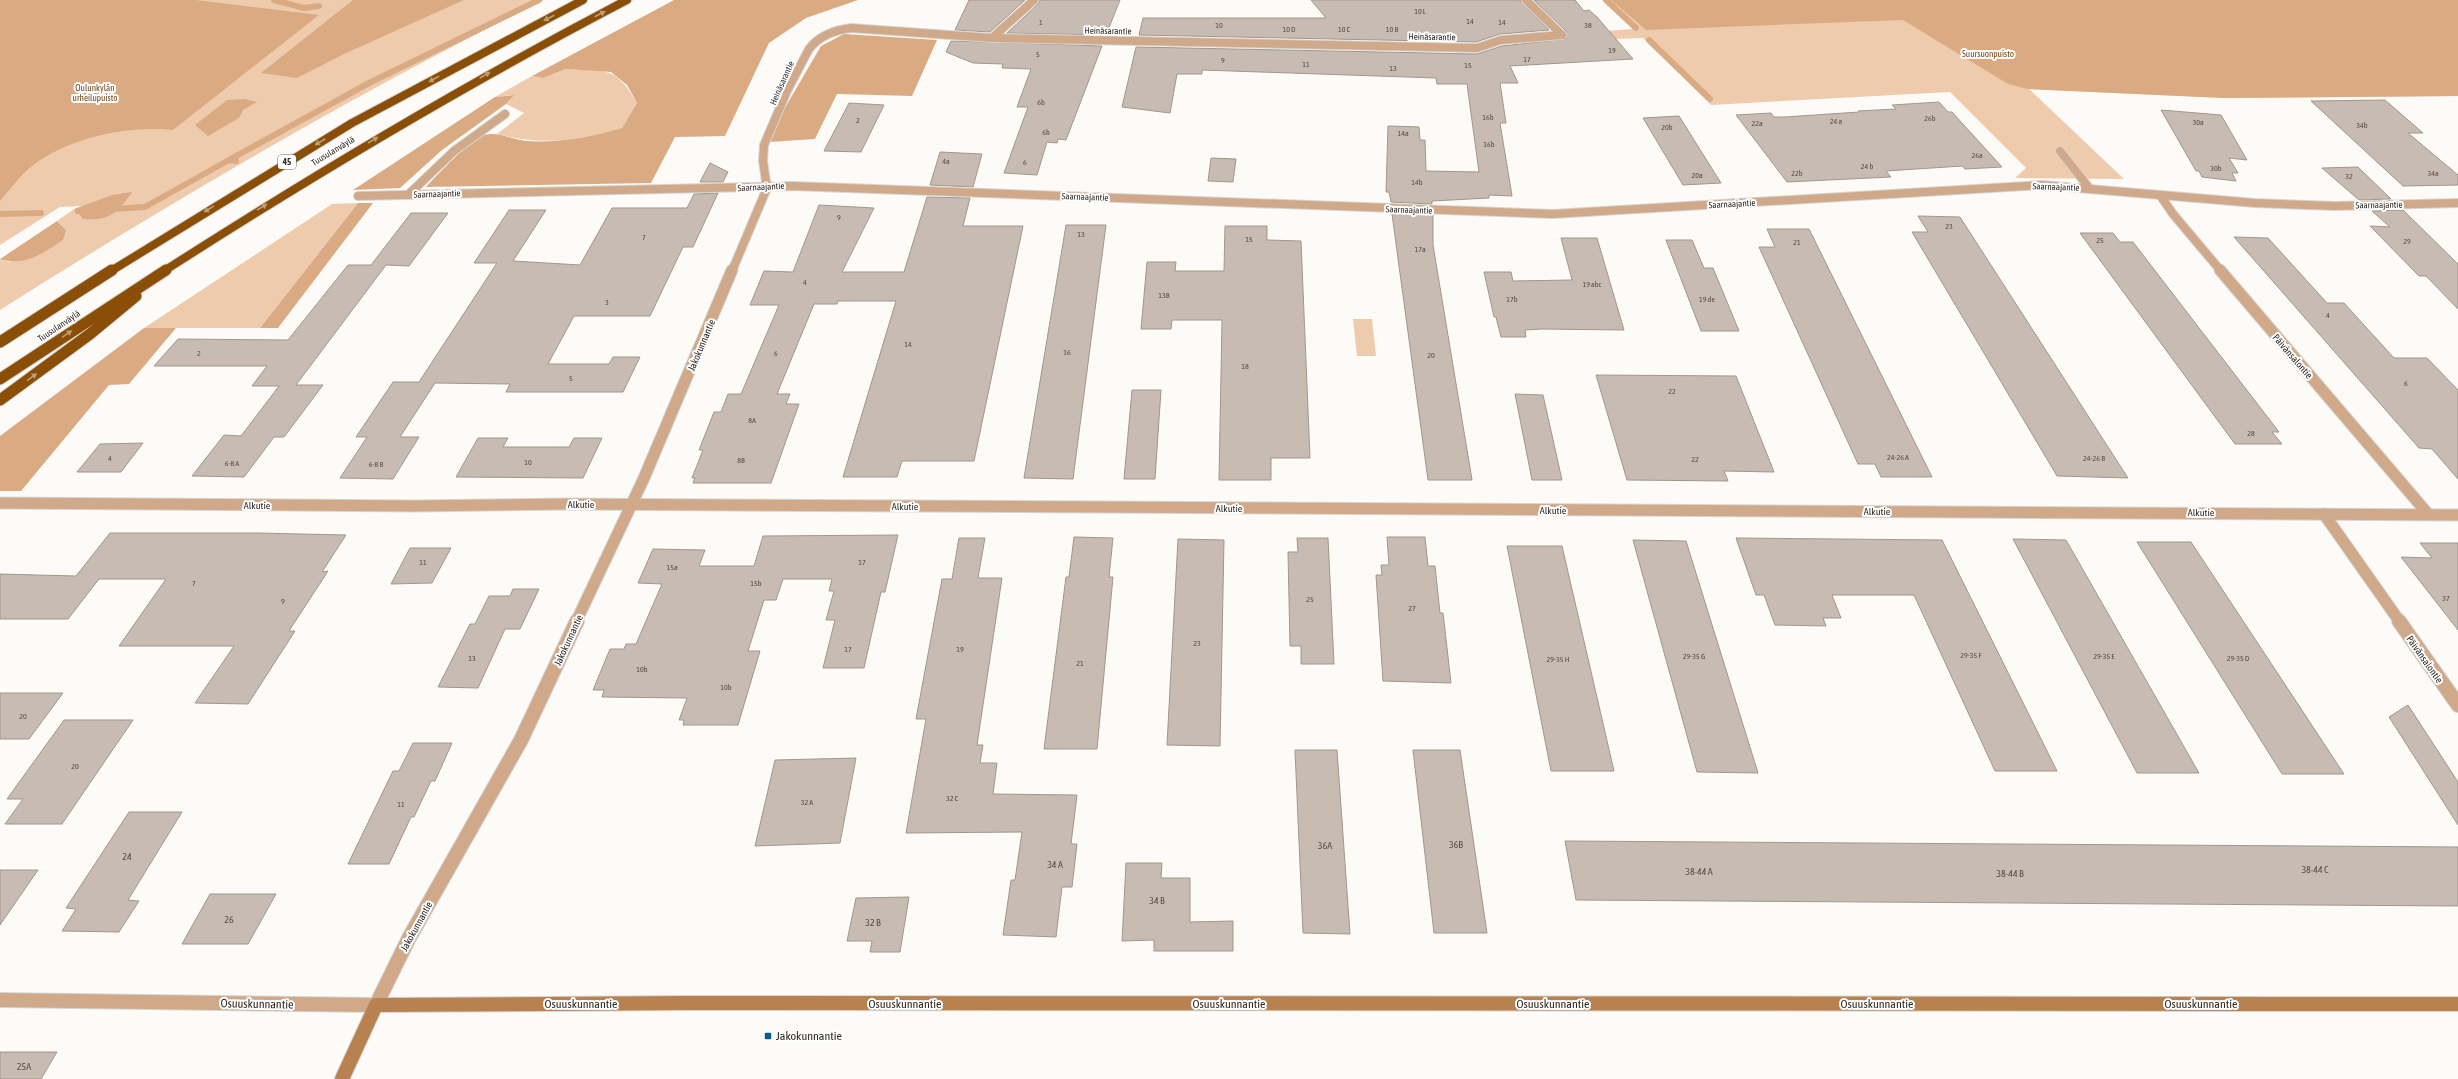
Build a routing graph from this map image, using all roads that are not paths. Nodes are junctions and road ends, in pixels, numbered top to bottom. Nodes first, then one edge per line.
1 (583, 0) edge
2 (627, 0) edge
3 (1034, 0) edge
4 (1526, 0) edge
5 (992, 38) junction
6 (505, 114) dead end
7 (2060, 151) dead end
8 (767, 188) junction
9 (2090, 189) junction
10 (409, 194) junction
11 (2160, 195) junction
12 (358, 196) dead end
13 (2458, 203) edge
14 (181, 258) junction
15 (0, 342) edge
16 (0, 379) edge
17 (0, 400) edge
18 (0, 503) edge
19 (632, 504) junction
20 (2324, 514) junction
21 (2428, 514) junction
22 (2458, 514) edge
23 (2458, 705) edge
24 (0, 1000) edge
25 (2458, 1004) edge
26 (376, 1005) junction
27 (342, 1079) edge

1 -> 15 highway, Tuusulanväylä / 45
14 -> 2 highway, Tuusulanväylä / 45
3 - 5 street
4 - 5 street, Heinäsarantie
5 - 8 street, Heinäsarantie
6 - 10 street
7 - 9 street
8 - 9 street, Saarnaajantie
8 - 10 street, Saarnaajantie
8 - 19 street, Jakokunnantie
9 - 11 street, Saarnaajantie
10 - 12 street, Saarnaajantie
11 - 13 street, Saarnaajantie
11 - 21 street, Päivänsalontie
16 -> 14 highway, Tuusulanväylä / 45
17 -> 14 highway
18 - 19 street, Alkutie
19 - 20 street, Alkutie
19 - 26 street, Jakokunnantie
20 - 21 street, Alkutie
20 - 23 street, Päivänsalontie
21 - 22 street, Alkutie
24 - 26 street, Osuuskunnantie
25 - 26 street, Osuuskunnantie
26 - 27 street, Jakokunnantie

